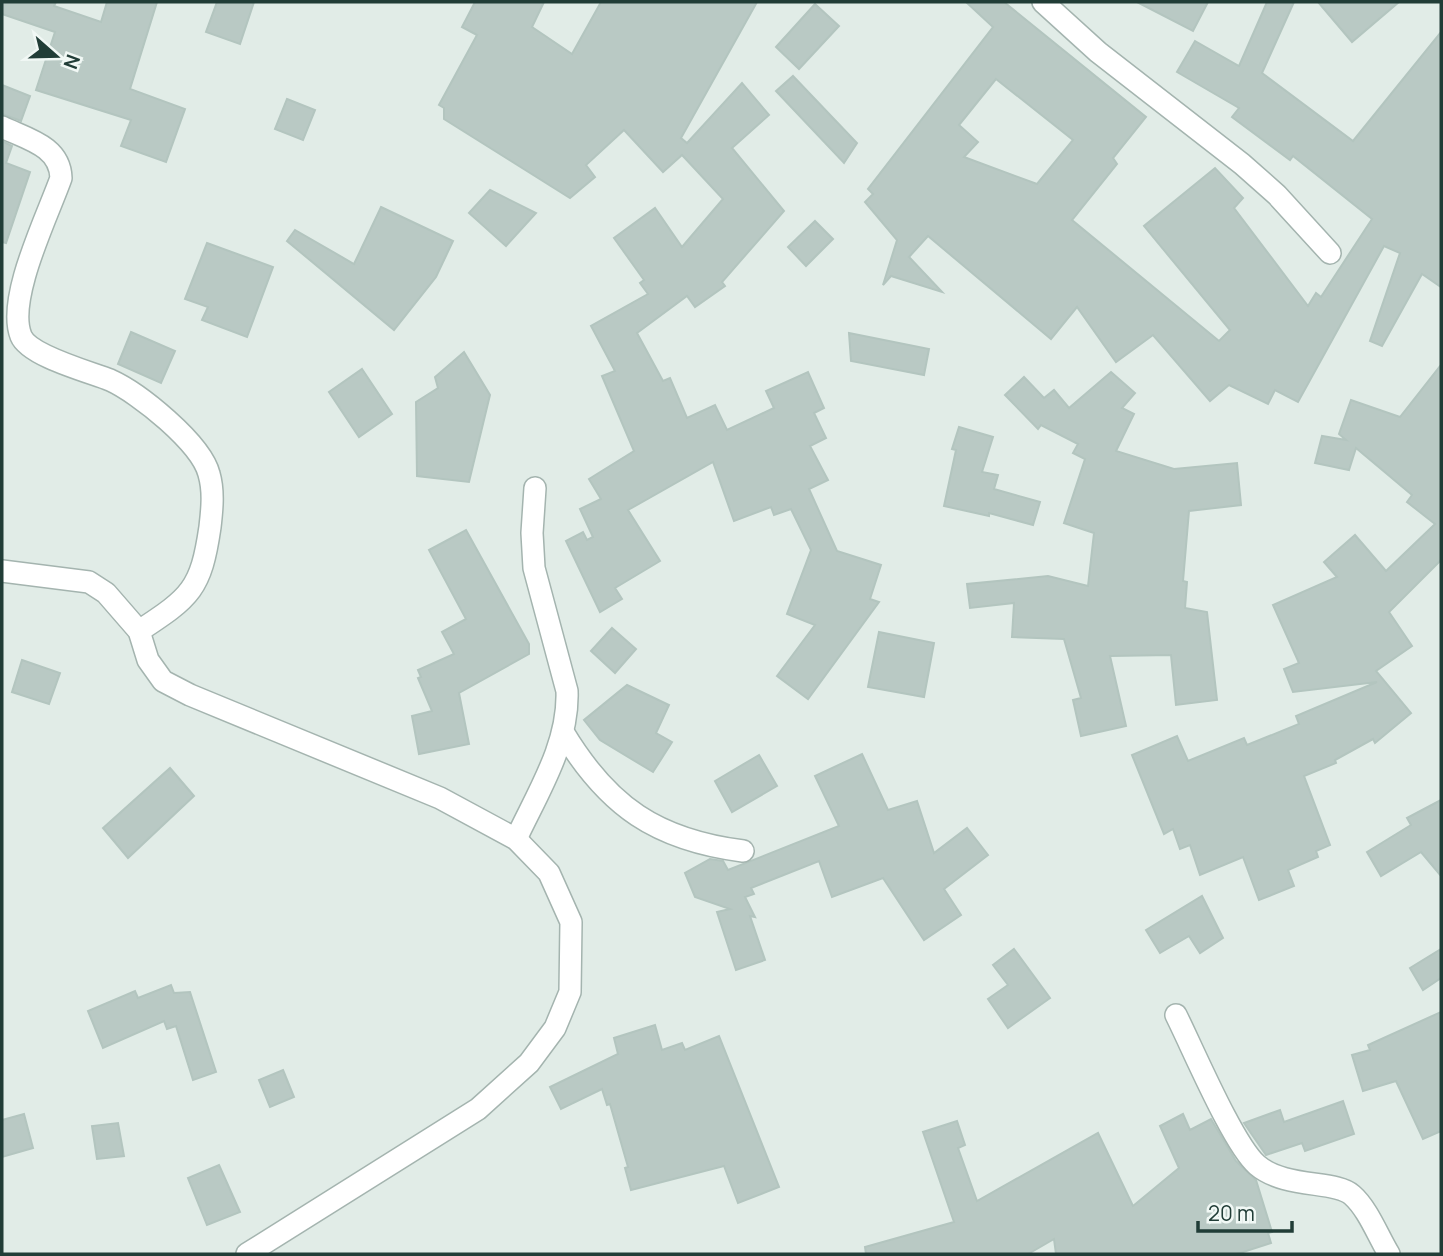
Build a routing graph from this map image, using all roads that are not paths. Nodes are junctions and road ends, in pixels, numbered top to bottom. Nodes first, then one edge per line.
1 (1043, 2) edge
2 (2, 127) edge
3 (1330, 253) dead end
4 (535, 488) dead end
5 (2, 572) edge
6 (139, 631) junction
7 (563, 732) junction
8 (516, 838) junction
9 (743, 851) dead end
10 (1176, 1016) dead end
11 (247, 1254) edge
12 (1389, 1254) edge

1 - 3 street
2 - 6 street
4 - 7 street
5 - 6 street
6 - 8 street
7 - 8 street
7 - 9 street
8 - 11 street
10 - 12 street

